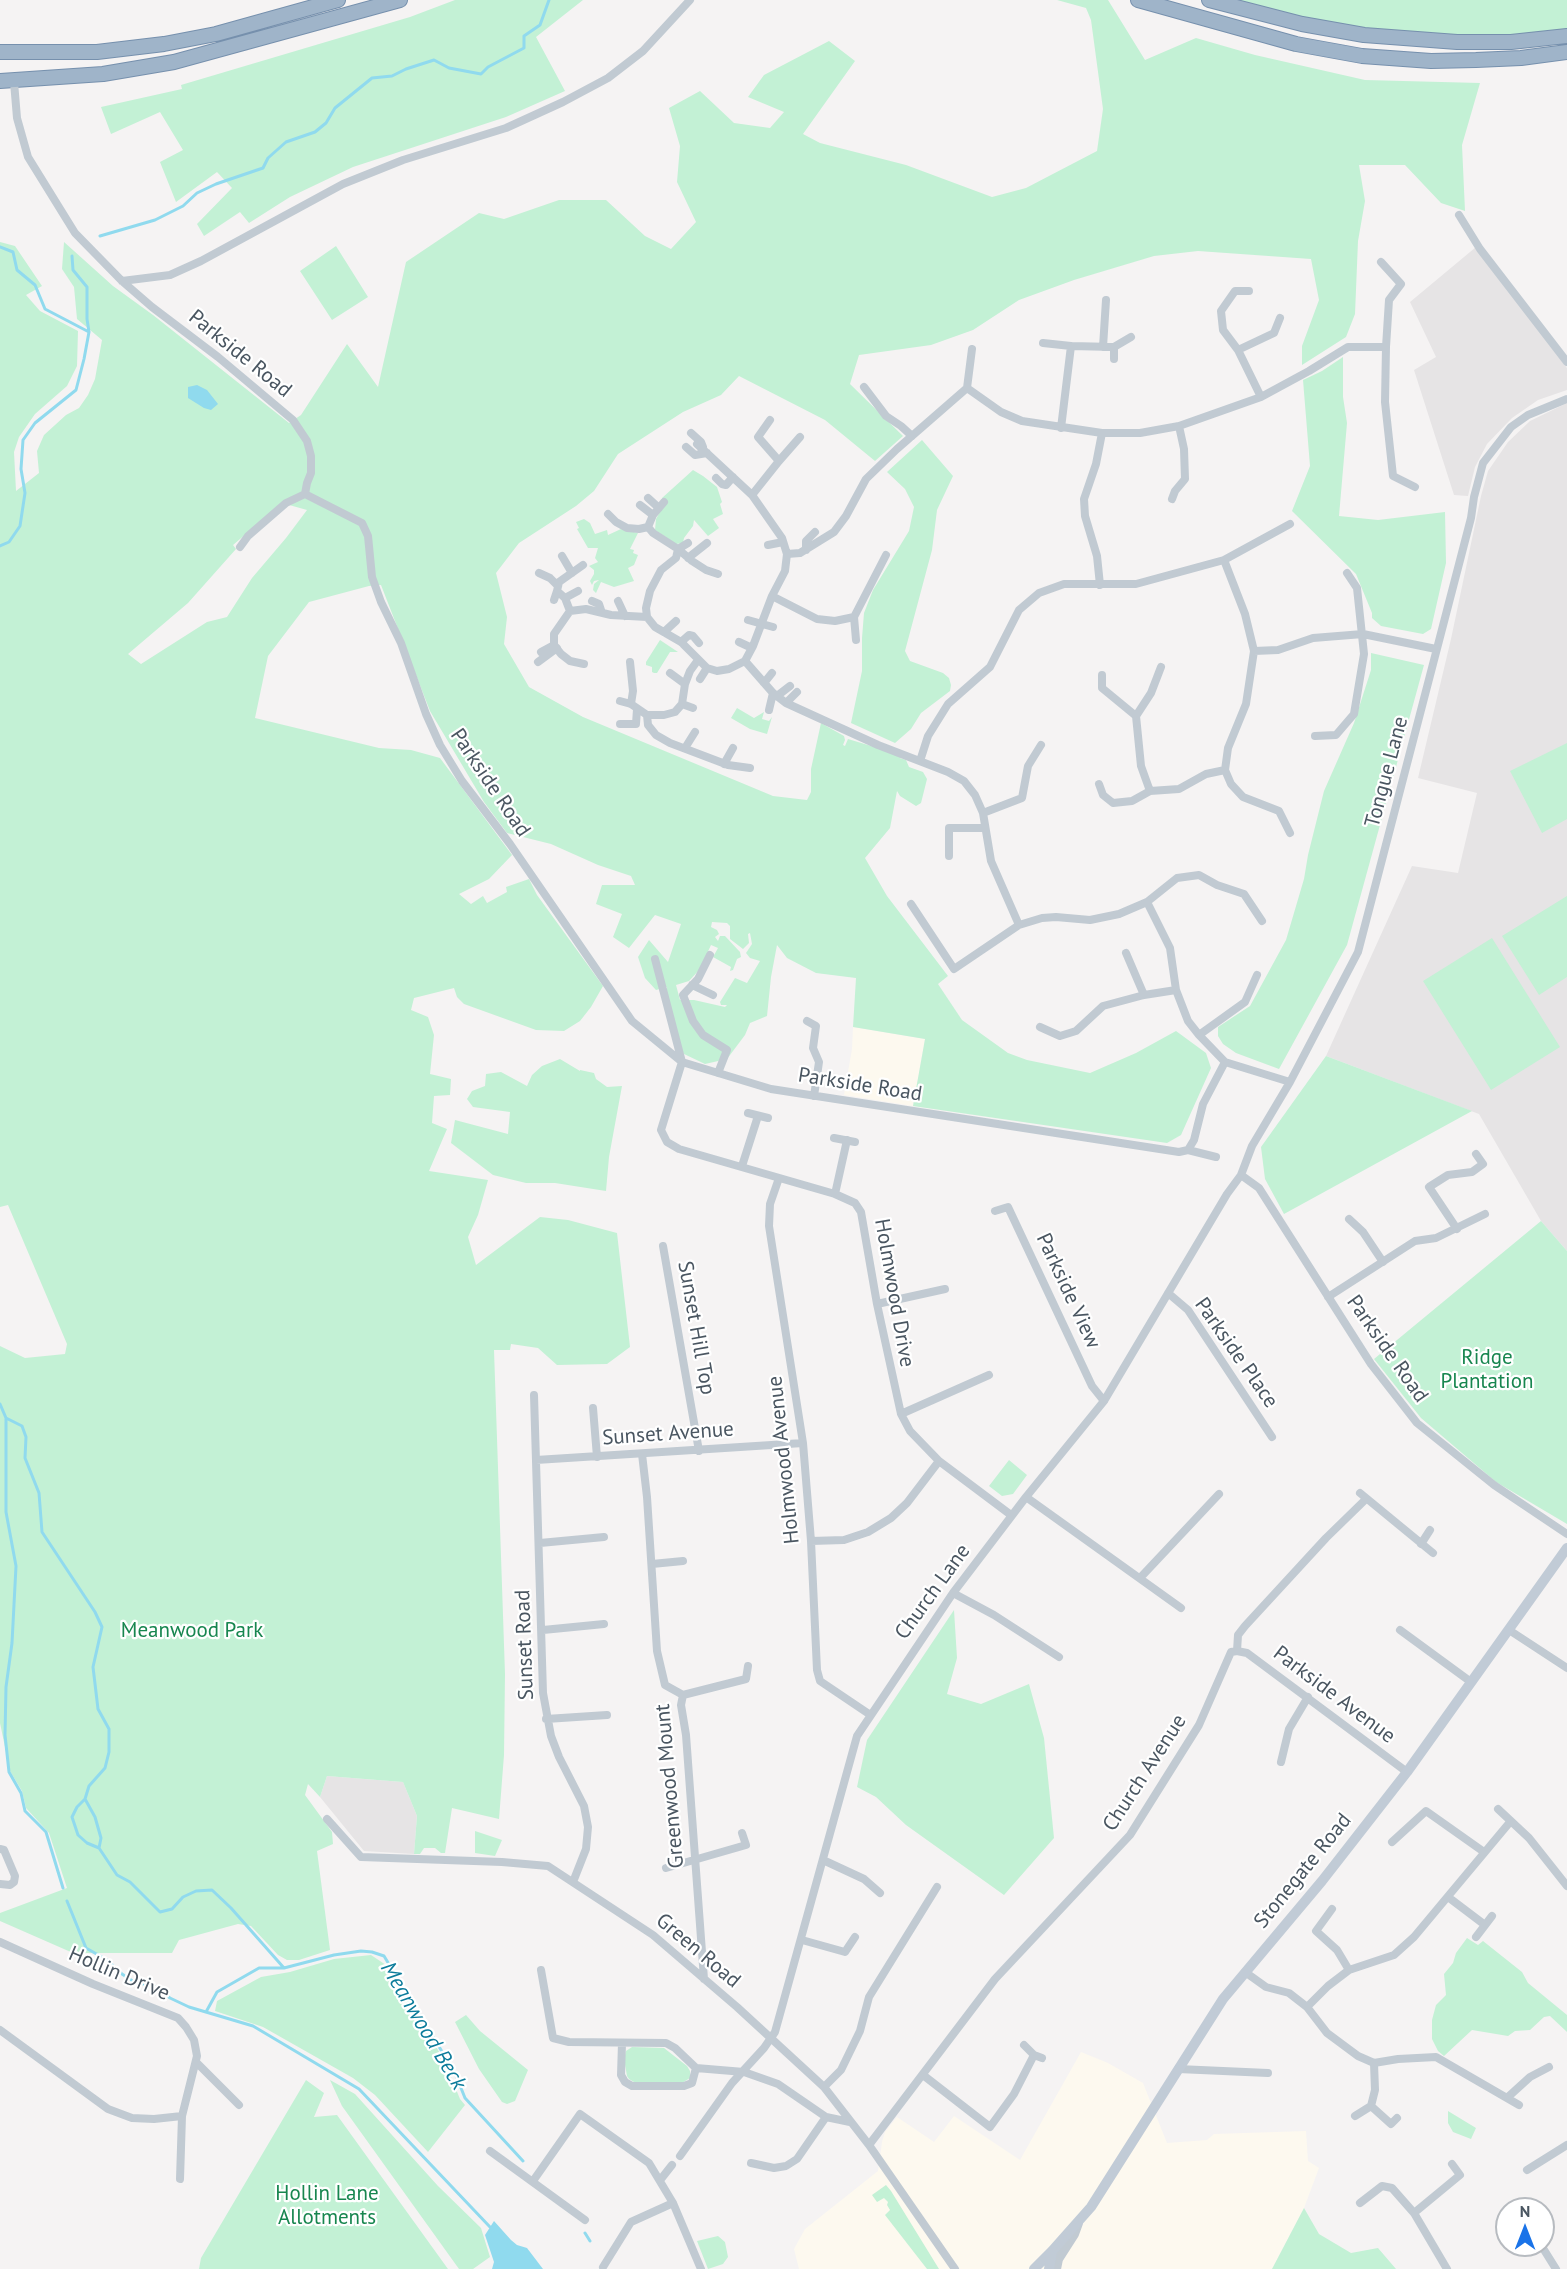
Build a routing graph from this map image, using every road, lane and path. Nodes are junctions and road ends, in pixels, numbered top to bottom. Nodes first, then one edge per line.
1 (338, 0) edge
2 (400, 0) edge
3 (690, 0) edge
4 (1138, 0) edge
5 (1209, 0) edge
6 (1567, 36) edge
7 (0, 52) edge
8 (1567, 52) edge
9 (7, 82) edge
10 (1459, 214) dead end
11 (1381, 262) dead end
12 (122, 281) junction
13 (1249, 291) dead end
14 (1106, 300) dead end
15 (1280, 318) dead end
16 (1131, 337) dead end
17 (1043, 343) dead end
18 (1071, 346) junction
19 (1386, 346) junction
20 (1103, 347) junction
21 (1114, 347) junction
22 (972, 349) dead end
23 (1238, 350) junction
24 (1114, 359) dead end
25 (1567, 362) edge
26 (864, 387) dead end
27 (968, 388) junction
28 (1260, 397) junction
29 (1567, 399) edge
30 (770, 420) dead end
31 (1179, 426) junction
32 (1061, 428) junction
33 (691, 433) dead end
34 (1102, 433) junction
35 (912, 436) junction
36 (800, 437) dead end
37 (686, 447) dead end
38 (703, 449) junction
39 (779, 461) junction
40 (732, 477) junction
41 (716, 478) dead end
42 (1415, 487) dead end
43 (306, 494) junction
44 (752, 495) junction
45 (648, 498) dead end
46 (1172, 499) dead end
47 (640, 505) dead end
48 (658, 508) junction
49 (608, 514) dead end
50 (620, 524) junction
51 (1290, 524) dead end
52 (648, 527) junction
53 (611, 528) dead end
54 (814, 532) dead end
55 (783, 542) junction
56 (688, 543) dead end
57 (707, 543) dead end
58 (768, 545) dead end
59 (240, 547) dead end
60 (678, 549) junction
61 (806, 550) junction
62 (787, 554) junction
63 (886, 555) dead end
64 (562, 556) dead end
65 (688, 558) junction
66 (1224, 560) junction
67 (584, 565) dead end
68 (539, 573) dead end
69 (572, 573) junction
70 (1347, 573) dead end
71 (718, 574) dead end
72 (644, 581) dead end
73 (1100, 585) junction
74 (653, 586) junction
75 (557, 588) junction
76 (578, 591) dead end
77 (772, 596) junction
78 (565, 598) junction
79 (554, 600) dead end
80 (591, 601) dead end
81 (618, 601) dead end
82 (570, 611) junction
83 (602, 613) junction
84 (625, 616) junction
85 (647, 617) junction
86 (854, 617) junction
87 (748, 620) dead end
88 (676, 621) dead end
89 (761, 622) junction
90 (773, 627) dead end
91 (664, 632) junction
92 (1363, 634) junction
93 (856, 640) dead end
94 (681, 642) junction
95 (739, 642) dead end
96 (699, 643) dead end
97 (555, 646) junction
98 (752, 648) junction
99 (1436, 649) junction
100 (1254, 651) junction
101 (541, 652) dead end
102 (698, 660) junction
103 (745, 660) junction
104 (538, 662) dead end
105 (630, 662) dead end
106 (584, 664) dead end
107 (1161, 667) dead end
108 (707, 668) junction
109 (772, 672) dead end
110 (670, 674) dead end
111 (1102, 675) dead end
112 (700, 678) dead end
113 (764, 683) junction
114 (685, 684) junction
115 (790, 686) dead end
116 (796, 692) dead end
117 (775, 695) junction
118 (620, 701) dead end
119 (786, 703) junction
120 (682, 704) junction
121 (634, 707) junction
122 (693, 708) dead end
123 (769, 710) dead end
124 (647, 715) junction
125 (1136, 716) junction
126 (620, 724) dead end
127 (695, 732) dead end
128 (1315, 736) dead end
129 (1041, 745) dead end
130 (686, 748) junction
131 (733, 748) dead end
132 (920, 761) junction
133 (724, 764) junction
134 (750, 768) dead end
135 (1226, 770) junction
136 (1099, 784) dead end
137 (1150, 791) junction
138 (983, 813) junction
139 (985, 828) junction
140 (1290, 834) dead end
141 (949, 856) dead end
142 (1147, 902) junction
143 (911, 904) dead end
144 (1262, 921) dead end
145 (1019, 925) junction
146 (1126, 953) dead end
147 (710, 955) dead end
148 (655, 958) dead end
149 (1257, 975) dead end
150 (693, 985) junction
151 (1176, 990) junction
152 (713, 995) dead end
153 (1144, 995) junction
154 (807, 1021) dead end
155 (1040, 1026) dead end
156 (1199, 1035) junction
157 (682, 1062) junction
158 (1225, 1062) junction
159 (718, 1074) junction
160 (1290, 1082) junction
161 (814, 1096) junction
162 (748, 1113) dead end
163 (758, 1116) junction
164 (768, 1118) dead end
165 (834, 1138) dead end
166 (1188, 1150) junction
167 (1476, 1154) dead end
168 (1216, 1157) dead end
169 (742, 1166) junction
170 (1241, 1175) junction
171 (779, 1178) junction
172 (835, 1194) junction
173 (995, 1211) dead end
174 (1485, 1214) dead end
175 (1349, 1219) dead end
176 (1457, 1229) junction
177 (663, 1246) dead end
178 (1383, 1262) junction
179 (945, 1289) dead end
180 (1168, 1293) junction
181 (1328, 1297) junction
182 (877, 1304) junction
183 (988, 1375) dead end
184 (534, 1395) dead end
185 (1104, 1401) junction
186 (593, 1408) dead end
187 (901, 1414) junction
188 (1272, 1437) dead end
189 (803, 1443) junction
190 (699, 1451) junction
191 (642, 1454) junction
192 (597, 1457) junction
193 (536, 1460) junction
194 (939, 1461) junction
195 (1360, 1493) dead end
196 (1219, 1494) dead end
197 (1026, 1497) junction
198 (1366, 1499) junction
199 (1011, 1515) junction
200 (1430, 1530) dead end
201 (1567, 1534) edge
202 (604, 1537) dead end
203 (811, 1541) junction
204 (540, 1543) junction
205 (1421, 1544) junction
206 (1567, 1548) edge
207 (1433, 1553) dead end
208 (683, 1561) dead end
209 (652, 1564) junction
210 (1140, 1578) junction
211 (953, 1593) junction
212 (1181, 1608) dead end
213 (604, 1624) dead end
214 (543, 1630) junction
215 (1400, 1630) dead end
216 (1509, 1630) junction
217 (1237, 1651) junction
218 (1059, 1657) dead end
219 (748, 1666) dead end
220 (1567, 1668) edge
221 (1471, 1682) junction
222 (683, 1695) junction
223 (1308, 1697) junction
224 (870, 1714) junction
225 (607, 1715) dead end
226 (546, 1719) junction
227 (1281, 1762) dead end
228 (1407, 1772) junction
229 (1498, 1809) dead end
230 (327, 1819) dead end
231 (1510, 1822) junction
232 (742, 1833) dead end
233 (1392, 1842) dead end
234 (0, 1849) edge
235 (1484, 1852) junction
236 (696, 1860) junction
237 (823, 1860) junction
238 (666, 1868) dead end
239 (573, 1882) junction
240 (0, 1884) edge
241 (1567, 1886) edge
242 (937, 1887) dead end
243 (880, 1893) dead end
244 (1448, 1897) junction
245 (1332, 1909) dead end
246 (1492, 1916) dead end
247 (1485, 1925) junction
248 (855, 1937) dead end
249 (1476, 1937) dead end
250 (802, 1940) junction
251 (0, 1942) edge
252 (541, 1970) dead end
253 (1350, 1970) junction
254 (1245, 1972) junction
255 (704, 1979) junction
256 (1307, 2007) junction
257 (0, 2030) edge
258 (772, 2038) junction
259 (621, 2043) junction
260 (1024, 2045) dead end
261 (197, 2063) junction
262 (1374, 2063) junction
263 (1549, 2067) dead end
264 (696, 2068) junction
265 (1178, 2069) junction
266 (744, 2072) junction
267 (1268, 2073) dead end
268 (923, 2075) junction
269 (824, 2087) junction
270 (1508, 2097) junction
271 (239, 2105) dead end
272 (1519, 2105) dead end
273 (1371, 2106) junction
274 (182, 2116) junction
275 (1355, 2116) dead end
276 (826, 2117) junction
277 (1397, 2118) dead end
278 (850, 2122) junction
279 (869, 2145) junction
280 (1567, 2145) edge
281 (490, 2151) dead end
282 (680, 2156) dead end
283 (751, 2163) dead end
284 (672, 2164) dead end
285 (1452, 2164) dead end
286 (1527, 2170) dead end
287 (180, 2179) dead end
288 (661, 2179) junction
289 (533, 2181) junction
290 (673, 2203) junction
291 (1360, 2203) dead end
292 (1414, 2213) junction
293 (585, 2220) dead end
294 (1078, 2223) junction
295 (1052, 2251) junction
296 (603, 2267) dead end
297 (701, 2269) edge
298 (955, 2269) edge
299 (1034, 2269) edge
300 (1051, 2269) edge
301 (1447, 2269) edge

1 - 7 highway
2 - 9 highway
3 - 12 street
4 - 8 highway
5 - 6 highway
9 - 12 street, Parkside Road
10 - 25 street
11 - 19 street
12 - 43 street, Parkside Road
13 - 23 street
14 - 20 street
15 - 23 street
16 - 21 street
17 - 18 street
18 - 20 street
18 - 32 street
19 - 28 street
19 - 42 street
20 - 21 street
21 - 24 street
22 - 27 street
23 - 28 street
26 - 35 street
27 - 32 street
27 - 35 street
28 - 31 street
29 - 99 street, Tongue Lane
30 - 39 street
31 - 34 street
31 - 46 street
32 - 34 street
33 - 38 street
34 - 73 street
35 - 61 street
36 - 39 street
37 - 38 street
38 - 40 street
39 - 44 street
40 - 41 street
40 - 44 street
43 - 59 street
43 - 157 street, Parkside Road
44 - 55 street
45 - 48 street
47 - 48 street
48 - 52 street
49 - 50 street
50 - 52 street
50 - 53 street
51 - 66 street
52 - 60 street
54 - 61 street
55 - 58 street
55 - 62 street
56 - 60 street
57 - 65 street
60 - 65 street
60 - 74 street
61 - 62 street
62 - 77 street
63 - 86 street
64 - 69 street
65 - 71 street
66 - 73 street
66 - 100 street
67 - 69 street
68 - 75 street
69 - 75 street
70 - 92 street
72 - 74 street
73 - 132 street
74 - 85 street
75 - 78 street
75 - 79 street
76 - 78 street
77 - 86 street
77 - 89 street
78 - 82 street
80 - 83 street
81 - 84 street
82 - 83 street
82 - 97 street
83 - 84 street
84 - 85 street
85 - 91 street
86 - 93 street
87 - 89 street
88 - 91 street
89 - 90 street
89 - 98 street
91 - 94 street
92 - 99 street
92 - 100 street
92 - 128 street
94 - 96 street
94 - 102 street
95 - 98 street
97 - 101 street
97 - 104 street
97 - 106 street
98 - 103 street
99 - 160 street, Tongue Lane
100 - 135 street
102 - 108 street
102 - 114 street
103 - 108 street
103 - 113 street
105 - 121 street
107 - 125 street
108 - 112 street
109 - 113 street
110 - 114 street
111 - 125 street
113 - 117 street
114 - 120 street
115 - 117 street
116 - 119 street
117 - 119 street
117 - 123 street
118 - 121 street
119 - 132 street
120 - 122 street
120 - 124 street
121 - 124 street
121 - 126 street
124 - 130 street
125 - 137 street
127 - 130 street
129 - 138 street
130 - 133 street
131 - 133 street
132 - 138 street
133 - 134 street
135 - 137 street
135 - 140 street
136 - 137 street
138 - 139 street
139 - 141 street
139 - 145 street
142 - 144 street
142 - 145 street
142 - 151 street
143 - 145 street
146 - 153 street
147 - 150 street
148 - 157 street
149 - 156 street
150 - 152 street
150 - 159 street
151 - 153 street
151 - 156 street
153 - 155 street
154 - 161 street
156 - 158 street
157 - 159 street, Parkside Road
157 - 169 street, Holmwood Drive
158 - 160 street
158 - 166 street
159 - 161 street, Parkside Road
160 - 170 street, Tongue Lane
161 - 166 street, Parkside Road
162 - 163 street
163 - 164 street
163 - 169 street
165 - 172 street
166 - 168 street, Parkside Road
167 - 176 street
169 - 171 street, Holmwood Drive
170 - 180 street, Church Lane
170 - 181 street, Parkside Road
171 - 172 street, Holmwood Drive
171 - 189 street, Holmwood Avenue
172 - 182 street, Holmwood Drive
173 - 185 street, Parkside View
174 - 176 street
175 - 178 street
176 - 178 street
177 - 190 street, Sunset Hill Top
178 - 181 street
179 - 182 street
180 - 185 street, Church Lane
180 - 188 street, Parkside Place
181 - 201 street, Parkside Road
182 - 187 street, Holmwood Drive
183 - 187 street
184 - 193 street, Sunset Road
185 - 197 street, Church Lane
186 - 192 street
187 - 194 street, Holmwood Drive
189 - 190 street, Sunset Avenue
189 - 203 street, Holmwood Avenue
190 - 191 street, Sunset Avenue
191 - 192 street, Sunset Avenue
191 - 209 street, Greenwood Mount
192 - 193 street, Sunset Avenue
193 - 204 street, Sunset Road
194 - 199 street, Holmwood Drive
194 - 203 street
195 - 198 street
196 - 210 street
197 - 199 street, Church Lane
197 - 210 street
198 - 205 street
198 - 217 street, Church Avenue
199 - 211 street, Church Lane
200 - 205 street
202 - 204 street
203 - 224 street, Holmwood Avenue
204 - 214 street, Sunset Road
205 - 207 street
206 - 216 main road, Stonegate Road
208 - 209 street
209 - 222 street, Greenwood Mount
210 - 212 street
211 - 218 street
211 - 224 street, Church Lane
213 - 214 street
214 - 226 street, Sunset Road
215 - 221 street
216 - 220 street
216 - 221 main road, Stonegate Road
217 - 223 street, Parkside Avenue
217 - 268 street, Church Avenue
219 - 222 street
221 - 228 main road, Stonegate Road
222 - 236 street, Greenwood Mount
223 - 227 street
223 - 228 street, Parkside Avenue
224 - 237 street, Church Lane
225 - 226 street
226 - 239 street, Sunset Road
228 - 254 main road, Stonegate Road
229 - 231 street
230 - 239 street, Green Road
231 - 235 street
231 - 241 street
232 - 236 street
233 - 235 street
234 - 240 street
235 - 244 street
236 - 238 street
236 - 255 street, Greenwood Mount
237 - 243 street
237 - 250 street, Church Lane
239 - 255 street, Green Road
242 - 269 street
244 - 247 street
244 - 253 street
245 - 253 street
246 - 247 street
247 - 249 street
248 - 250 street
250 - 258 street, Church Lane
251 - 261 street, Hollin Drive
252 - 259 street
253 - 256 street
254 - 256 street
254 - 265 main road, Stonegate Road
255 - 258 street, Green Road
256 - 262 street
257 - 274 street
258 - 266 street, Church Lane
258 - 269 street, Green Road
259 - 264 street
259 - 264 street
260 - 268 street
261 - 271 street
261 - 274 street, Hollin Drive
262 - 270 street
262 - 273 street
263 - 270 street
264 - 266 street
265 - 267 street
265 - 294 main road, Stonegate Road
266 - 276 street
266 - 282 street, Church Lane
268 - 279 street, Church Avenue
269 - 278 street, Green Road
270 - 272 street
273 - 275 street
273 - 277 street
274 - 287 street, Hollin Drive
276 - 278 street
276 - 283 street
278 - 279 street, Green Road
279 - 298 street, Green Road
280 - 286 street
281 - 289 street
284 - 288 street
285 - 292 street
288 - 289 street
288 - 290 street
289 - 293 street
290 - 296 street
290 - 297 street
291 - 292 street
292 - 301 street
294 - 295 main road, Stonegate Road
294 - 300 street, Stonegate Road
295 - 299 main road, Stonegate Road
295 - 300 main road, Stonegate Road

